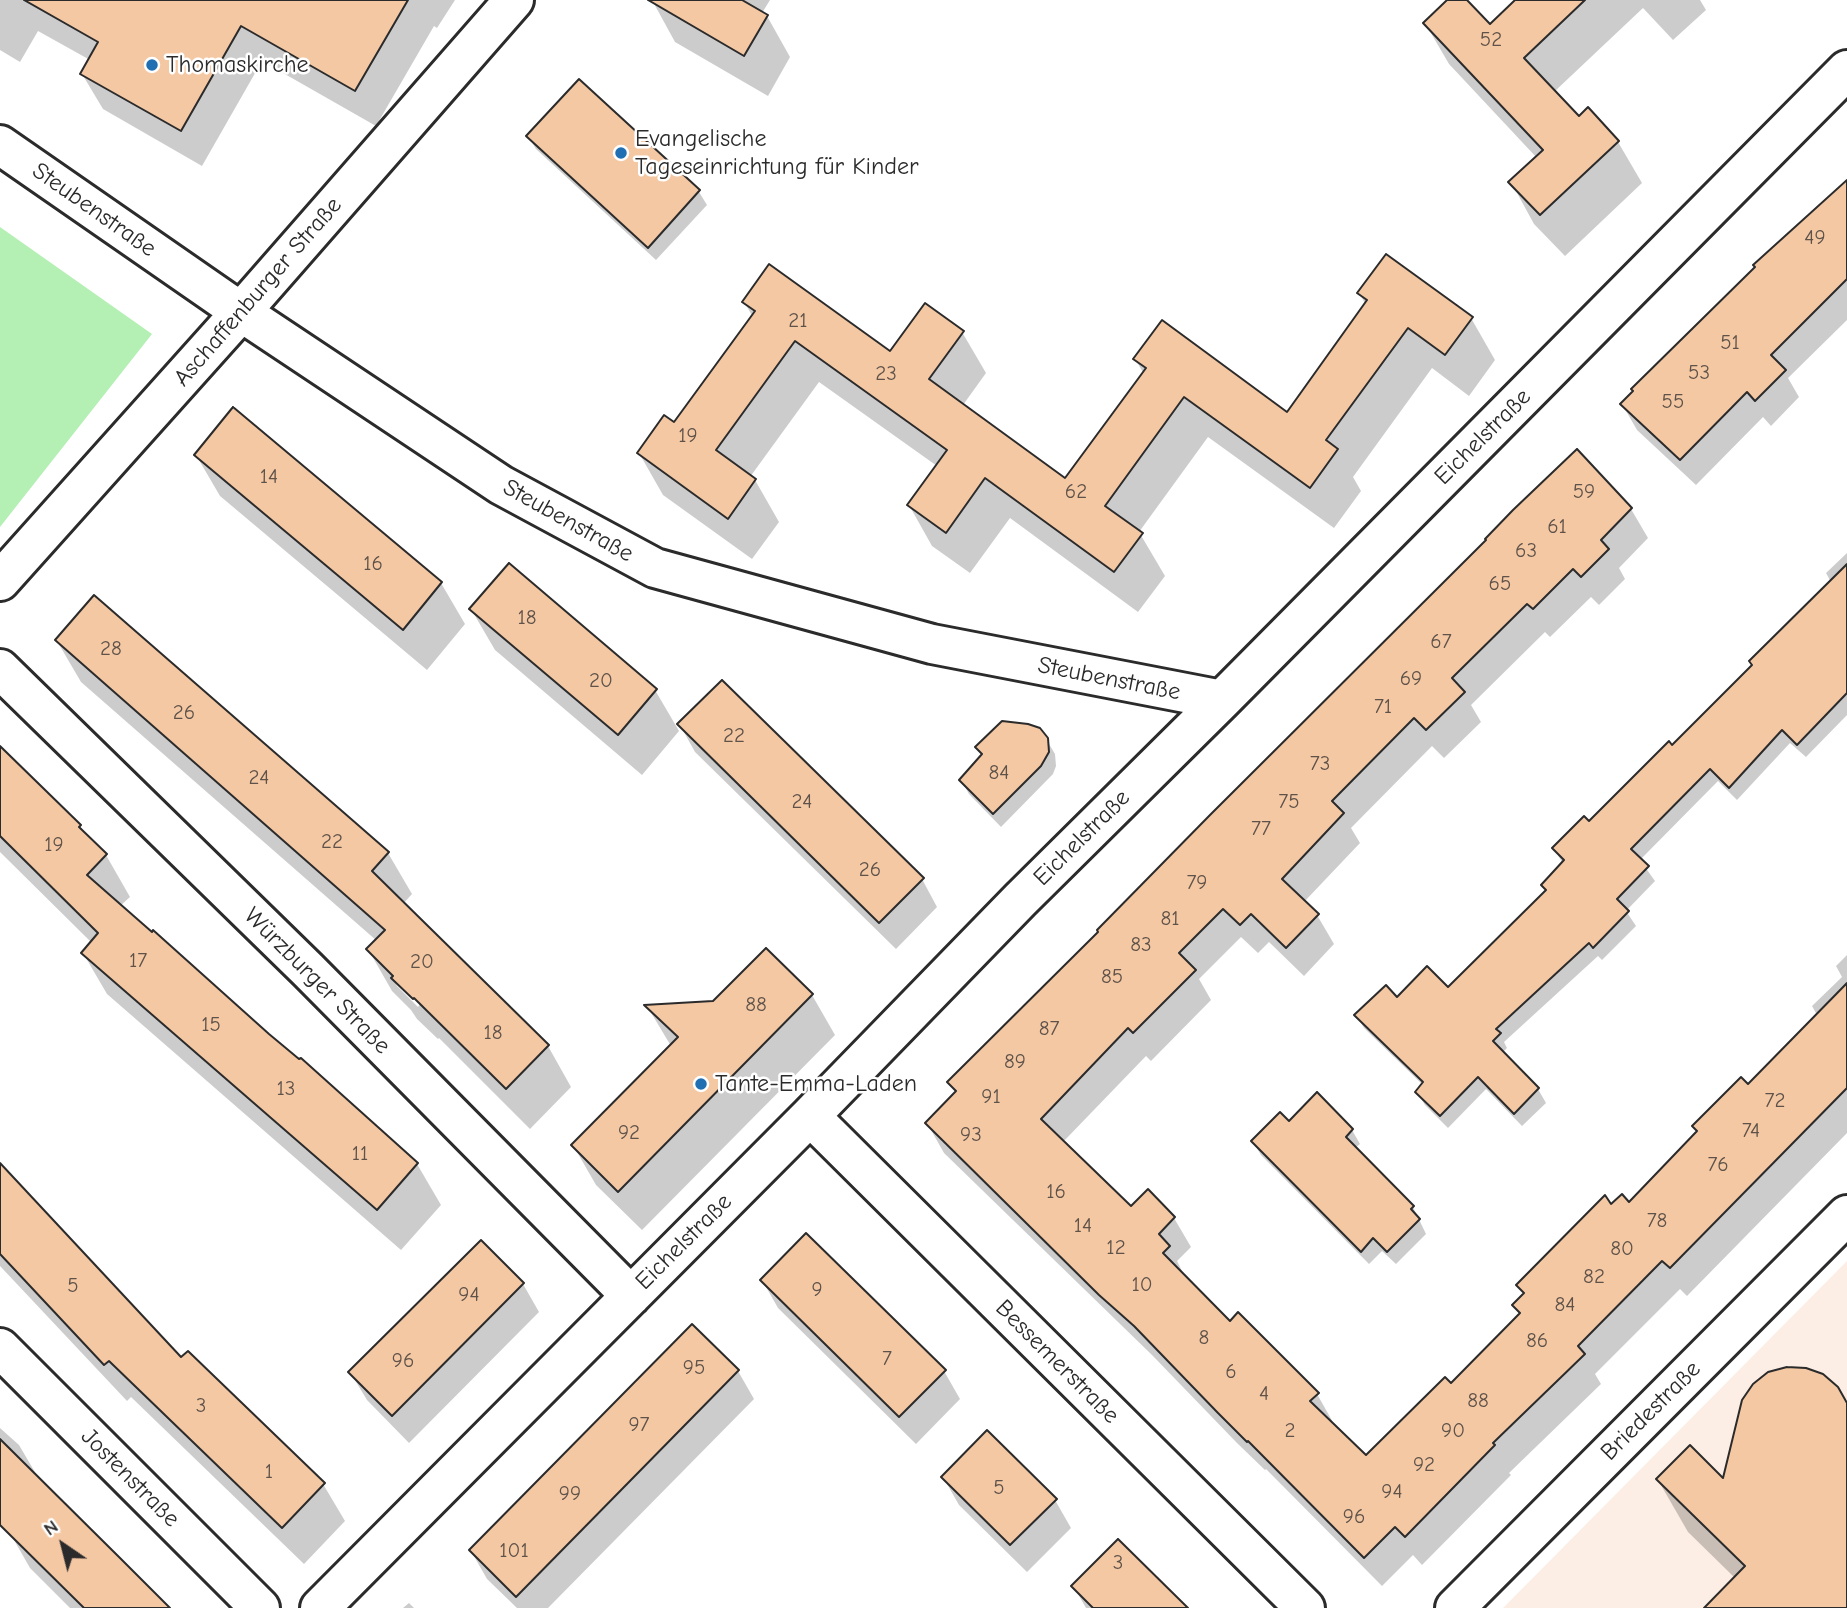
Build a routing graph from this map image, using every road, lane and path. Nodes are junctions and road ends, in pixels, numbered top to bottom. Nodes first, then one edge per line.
1 (514, 0) edge
2 (1847, 70) edge
3 (0, 145) edge
4 (241, 312) junction
5 (0, 581) edge
6 (0, 669) edge
7 (1222, 700) junction
8 (810, 1116) junction
9 (1847, 1215) edge
10 (631, 1296) junction
11 (0, 1348) edge
12 (260, 1608) edge
13 (320, 1608) edge
14 (1305, 1608) edge
15 (1455, 1608) edge

1 - 4 street, Aschaffenburger Straße
2 - 7 street, Eichelstraße
3 - 4 street, Steubenstraße
4 - 5 street, Aschaffenburger Straße
4 - 7 street, Steubenstraße
6 - 10 street, Würzburger Straße
7 - 8 street, Eichelstraße
8 - 10 street, Eichelstraße
8 - 14 street, Bessemerstraße
9 - 15 street, Briedestraße
10 - 13 street, Eichelstraße
11 - 12 street, Jostenstraße

